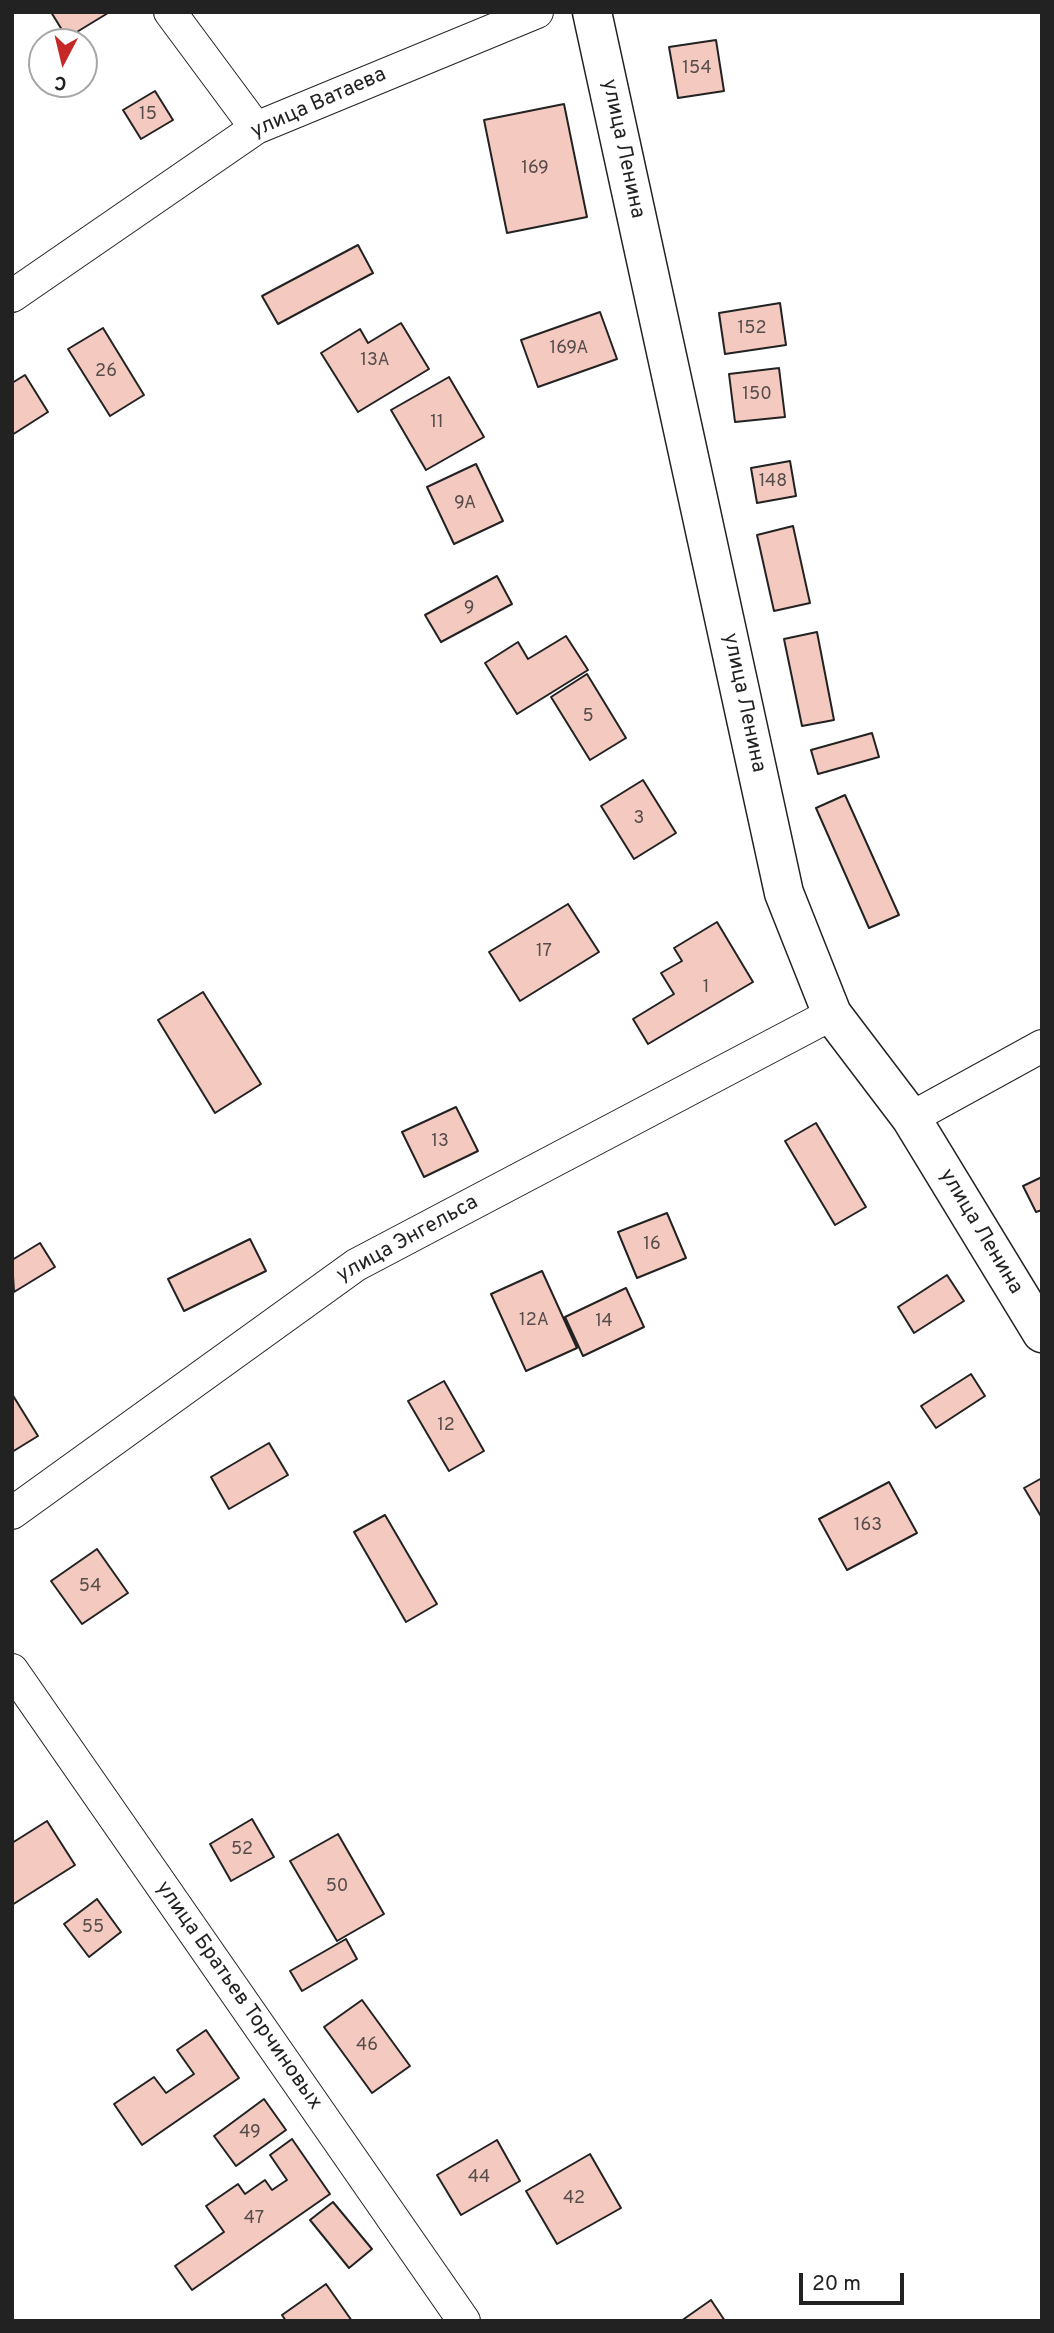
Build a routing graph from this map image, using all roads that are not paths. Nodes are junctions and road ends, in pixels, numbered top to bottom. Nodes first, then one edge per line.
1 (170, 12) edge
2 (537, 12) edge
3 (592, 12) edge
4 (256, 128) junction
5 (12, 296) edge
6 (832, 1014) junction
7 (1042, 1046) edge
8 (911, 1118) junction
9 (1042, 1333) edge
10 (12, 1513) edge
11 (12, 1670) edge
12 (464, 2321) edge

1 - 4 street
2 - 4 street, улица Ватаева
3 - 6 street, улица Ленина
4 - 5 street, улица Ватаева
6 - 8 street, улица Ленина
6 - 10 street, улица Энгельса
7 - 8 street
8 - 9 street, улица Ленина
11 - 12 street, улица Братьев Торчиновых

